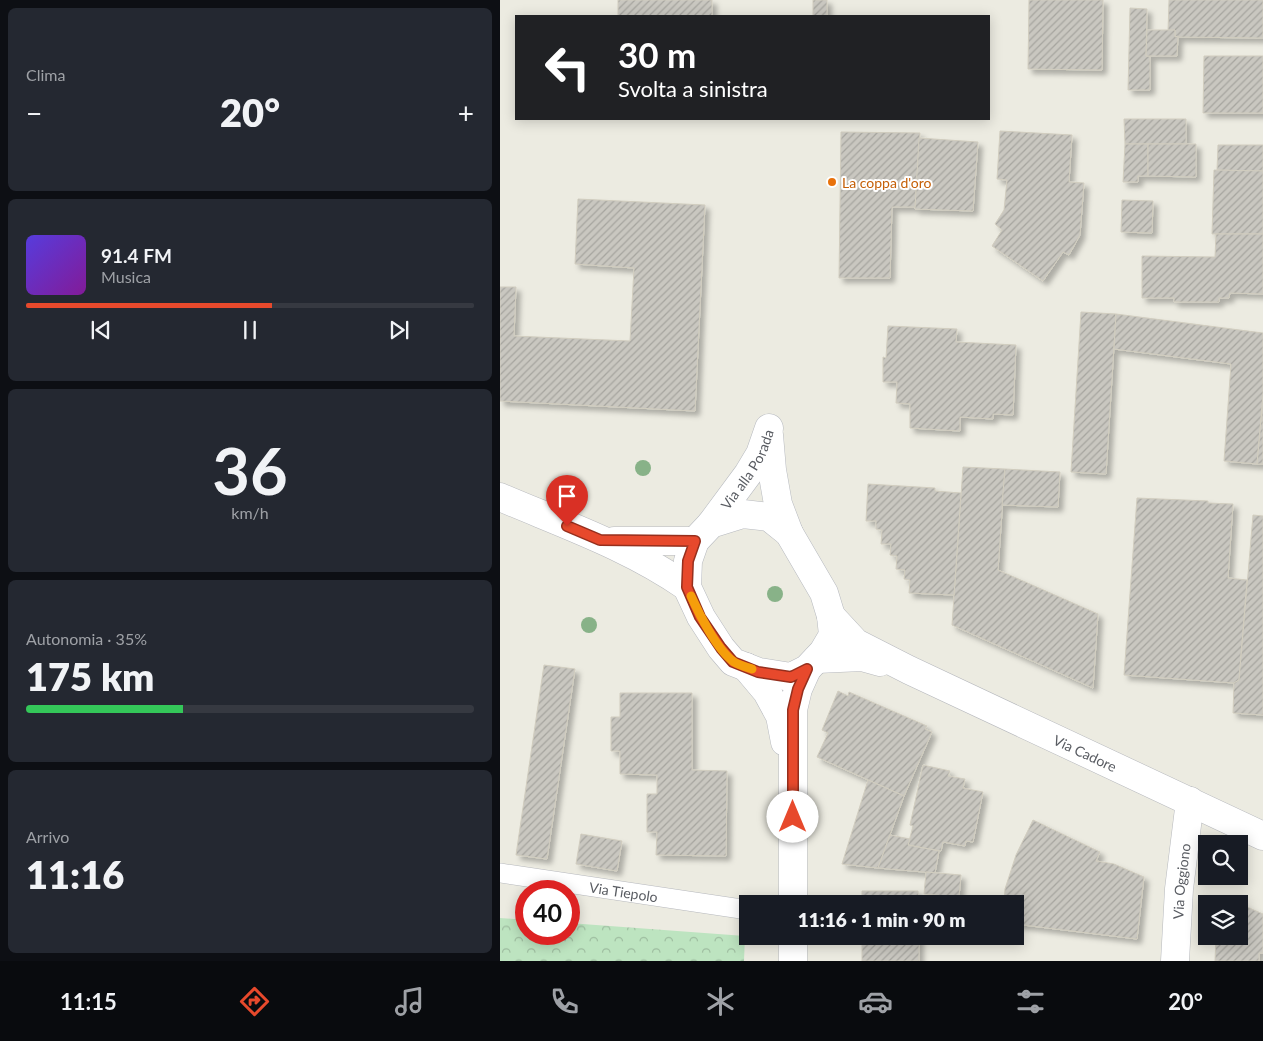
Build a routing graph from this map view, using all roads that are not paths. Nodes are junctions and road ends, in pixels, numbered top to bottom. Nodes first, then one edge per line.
1 (500, 497) edge
2 (703, 532) junction
3 (789, 533) junction
4 (600, 540) junction
5 (687, 587) junction
6 (831, 616) junction
7 (812, 664) junction
8 (746, 667) junction
9 (908, 670) junction
10 (793, 782) junction
11 (1190, 801) junction
12 (1263, 836) edge
13 (500, 874) edge
14 (793, 895) edge
15 (739, 909) edge
16 (793, 945) edge
17 (793, 961) edge
18 (1174, 961) edge

1 - 4 street
2 - 3 street
2 - 3 street, Via alla Porada
2 - 4 street
2 - 5 street
3 - 6 street
4 - 5 street
5 - 8 street
6 - 7 street
6 - 9 street, Via Cadore
7 - 8 street
7 - 9 street, Via Cadore
7 - 10 street
8 - 10 street
9 - 11 street, Via Cadore
10 - 14 street
11 - 12 street, Via Cadore
11 - 18 street, Via Oggiono
13 - 15 lane, Via Tiepolo
16 - 17 street

